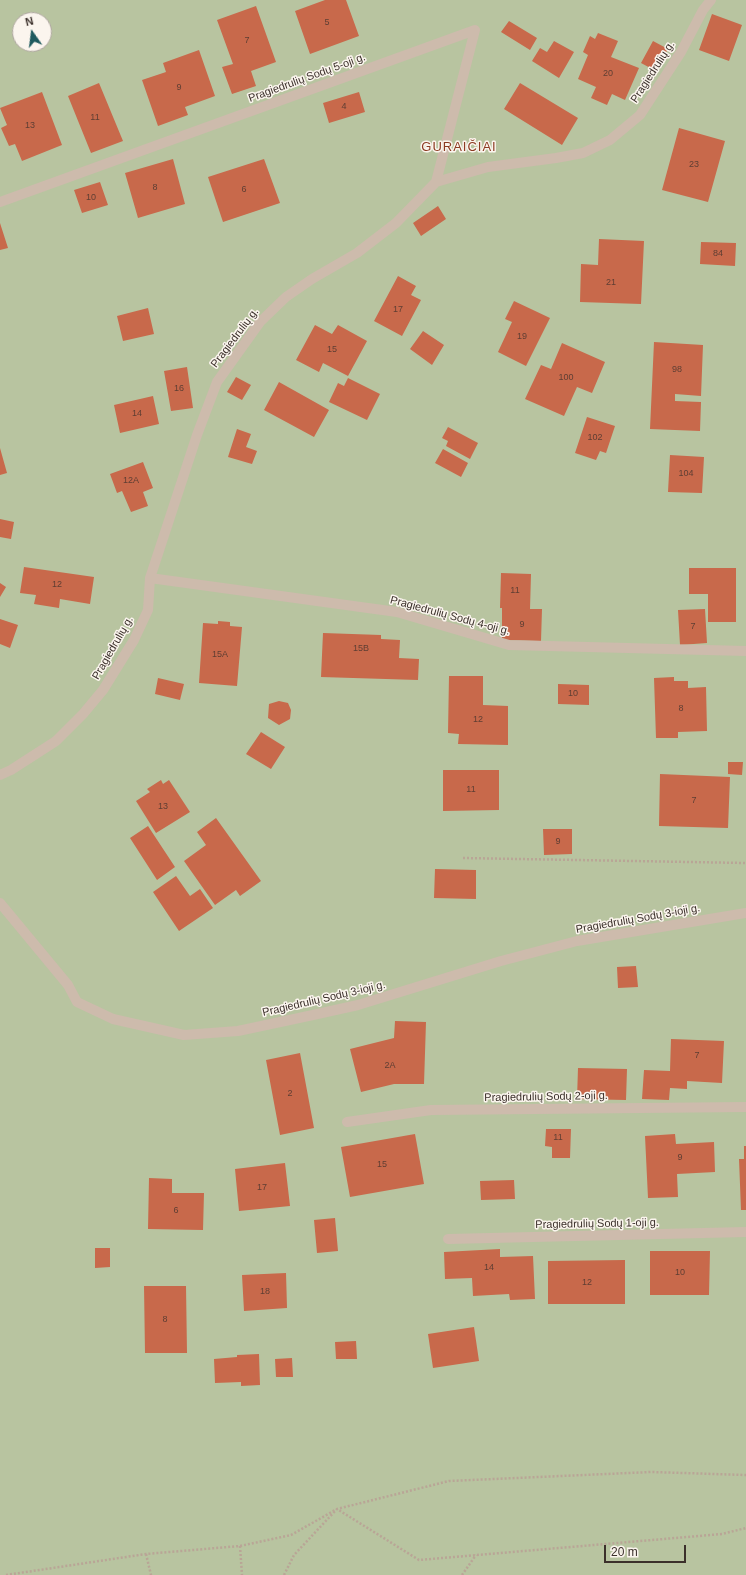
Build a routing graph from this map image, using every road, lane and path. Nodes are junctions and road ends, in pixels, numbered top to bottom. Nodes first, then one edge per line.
1 (711, 0) edge
2 (436, 182) junction
3 (0, 202) edge
4 (150, 578) junction
5 (746, 651) edge
6 (0, 775) edge
7 (463, 858) dead end
8 (746, 863) edge
9 (0, 903) edge
10 (746, 913) edge
11 (746, 1107) edge
12 (347, 1122) dead end
13 (746, 1232) edge
14 (448, 1239) dead end
15 (746, 1475) edge
16 (337, 1509) junction
17 (746, 1528) edge
18 (240, 1546) junction
19 (146, 1554) junction
20 (476, 1555) junction
21 (6, 1575) edge
22 (151, 1575) edge
23 (242, 1575) edge
24 (284, 1575) edge
25 (462, 1575) edge

1 - 2 street, Pragiedrulių g.
2 - 3 street, Pragiedrulių Sodų 5-oji g.
2 - 4 street, Pragiedrulių g.
4 - 5 street, Pragiedrulių Sodų 4-oji g.
4 - 6 street, Pragiedrulių g.
7 - 8 path
9 - 10 street, Pragiedrulių Sodų 3-ioji g.
11 - 12 street, Pragiedrulių Sodų 2-oji g.
13 - 14 street, Pragiedrulių Sodų 1-oji g.
15 - 16 path
16 - 18 path
16 - 20 path
16 - 24 path
17 - 20 path
18 - 19 path
18 - 23 path
19 - 21 path
19 - 22 path
20 - 25 path

